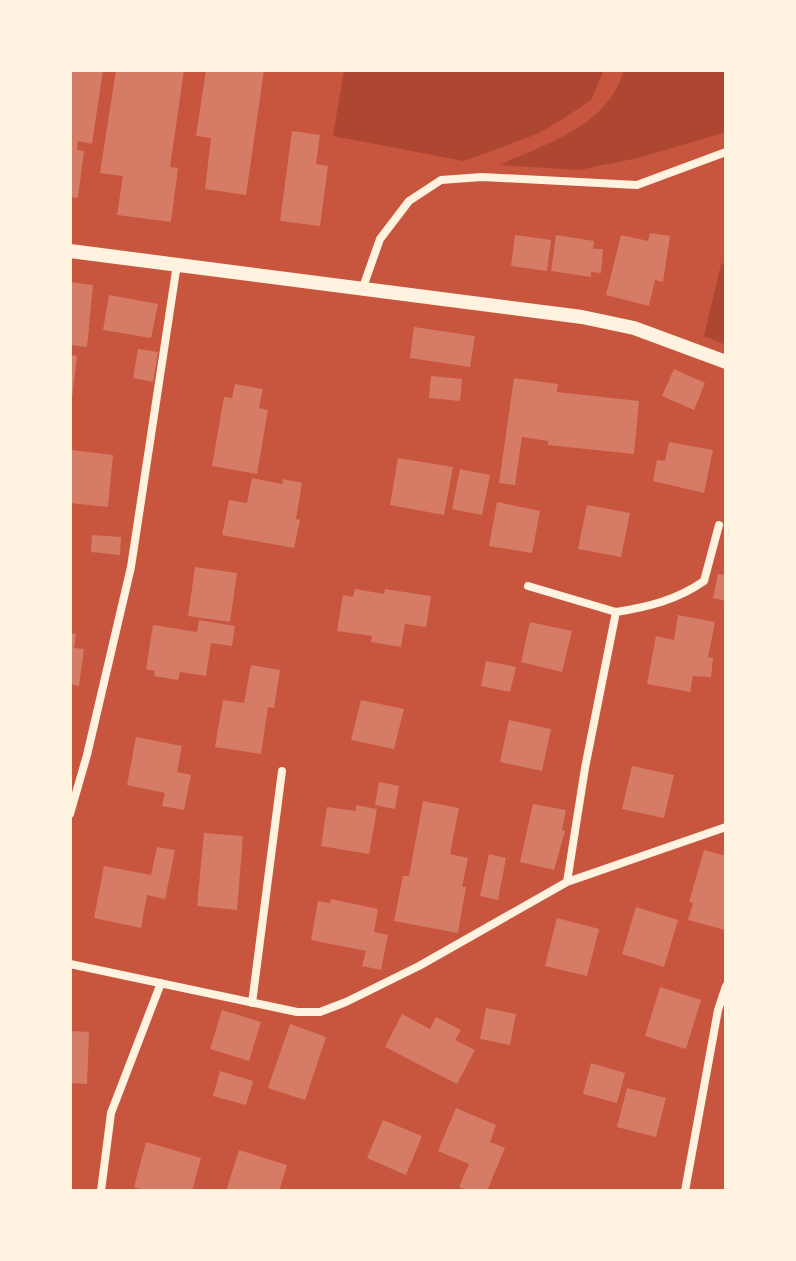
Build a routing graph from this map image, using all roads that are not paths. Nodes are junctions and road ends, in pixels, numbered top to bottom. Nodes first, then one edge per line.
1 (726, 152) edge
2 (70, 251) edge
3 (177, 264) junction
4 (362, 291) junction
5 (726, 362) edge
6 (719, 525) dead end
7 (528, 586) dead end
8 (616, 612) junction
9 (282, 771) dead end
10 (70, 814) edge
11 (726, 827) edge
12 (567, 882) junction
13 (70, 964) edge
14 (161, 983) junction
15 (726, 986) edge
16 (252, 1003) junction
17 (101, 1191) edge
18 (685, 1191) edge

1 - 4 street
2 - 3 street
3 - 4 street
3 - 10 street
4 - 5 street
6 - 8 street
7 - 8 street
8 - 12 street
9 - 16 street
11 - 12 street
12 - 16 street
13 - 14 street
14 - 16 street
14 - 17 street
15 - 18 street

